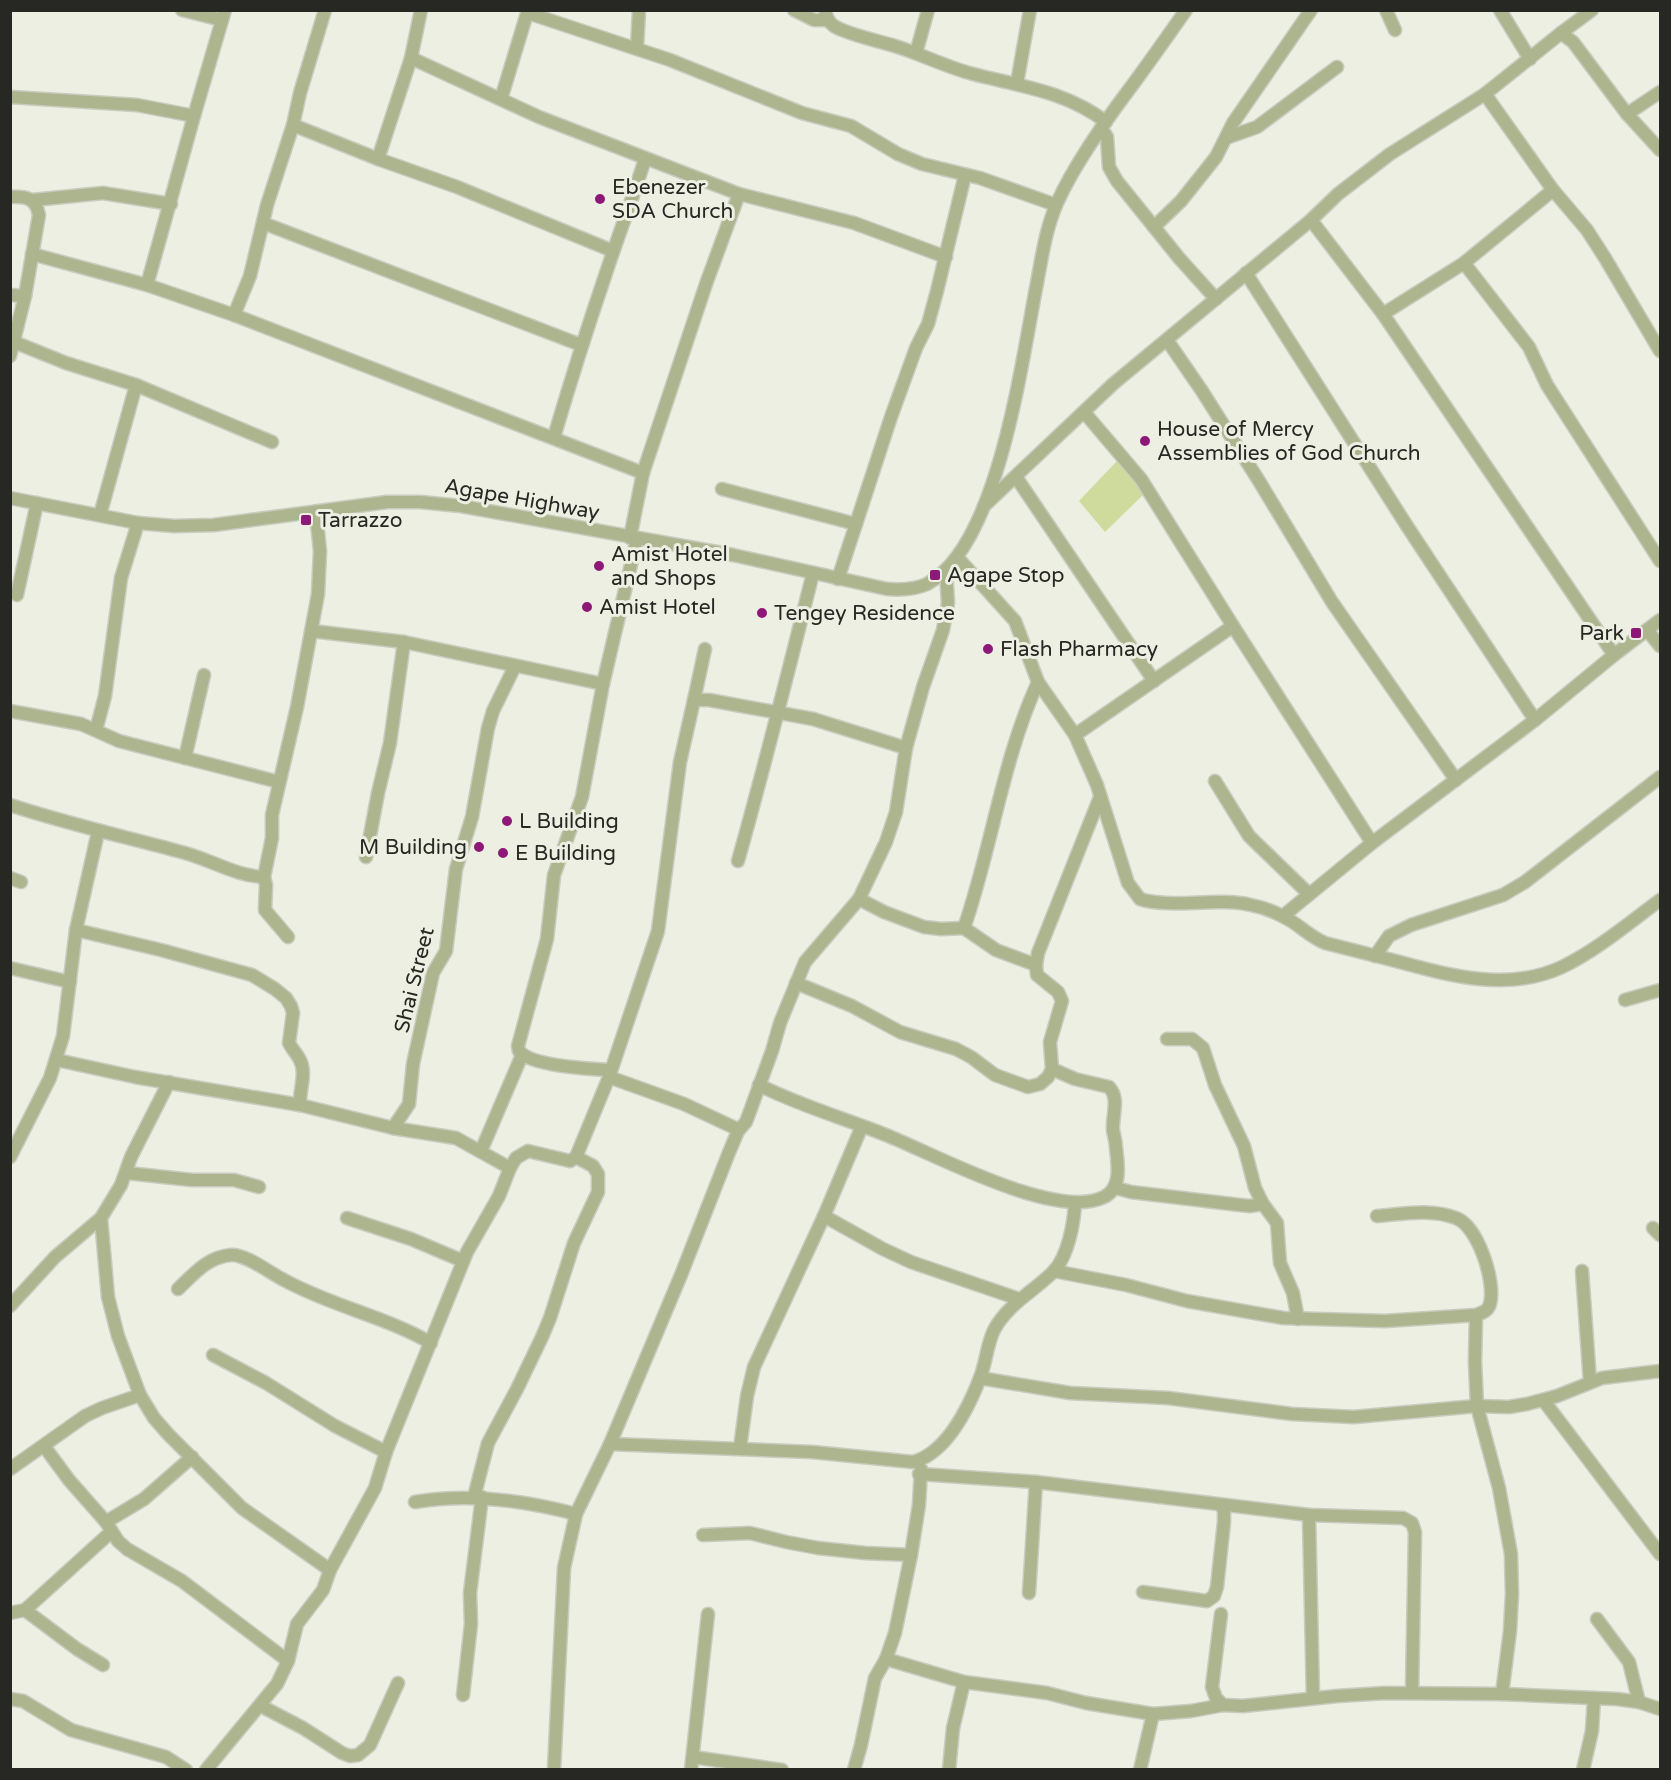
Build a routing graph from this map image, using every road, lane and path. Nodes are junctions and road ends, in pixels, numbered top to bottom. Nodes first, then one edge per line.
1 (182, 10) edge
2 (325, 10) edge
3 (421, 10) edge
4 (639, 10) edge
5 (794, 10) edge
6 (928, 10) edge
7 (1030, 10) edge
8 (1186, 10) edge
9 (1311, 10) edge
10 (1386, 10) edge
11 (1500, 10) edge
12 (1592, 10) edge
13 (528, 12) edge
14 (224, 15) edge
15 (826, 15) edge
16 (1395, 30) dead end
17 (1561, 33) junction
18 (637, 48) junction
19 (916, 53) junction
20 (411, 58) junction
21 (1530, 59) junction
22 (1337, 67) dead end
23 (1017, 83) junction
24 (1660, 92) edge
25 (1485, 94) junction
26 (10, 97) edge
27 (501, 99) junction
28 (1627, 114) junction
29 (195, 116) junction
30 (293, 125) junction
31 (1103, 125) junction
32 (1226, 138) junction
33 (1660, 150) edge
34 (378, 159) junction
35 (645, 159) junction
36 (965, 175) junction
37 (1553, 190) junction
38 (739, 194) junction
39 (10, 197) edge
40 (33, 200) junction
41 (171, 204) junction
42 (1056, 205) junction
43 (1311, 220) junction
44 (263, 223) junction
45 (1154, 226) junction
46 (613, 251) junction
47 (32, 254) junction
48 (946, 257) junction
49 (1464, 263) junction
50 (1246, 273) junction
51 (147, 285) junction
52 (10, 294) edge
53 (25, 296) junction
54 (1216, 299) junction
55 (1383, 314) junction
56 (234, 315) junction
57 (1167, 340) junction
58 (14, 342) junction
59 (582, 345) junction
60 (1660, 351) edge
61 (10, 356) edge
62 (136, 385) junction
63 (1084, 412) junction
64 (554, 437) junction
65 (272, 442) dead end
66 (643, 473) junction
67 (1016, 477) junction
68 (722, 489) dead end
69 (10, 498) edge
70 (37, 503) junction
71 (983, 507) junction
72 (316, 513) junction
73 (100, 515) junction
74 (138, 523) junction
75 (856, 524) junction
76 (633, 538) junction
77 (957, 557) junction
78 (1660, 561) edge
79 (946, 570) junction
80 (813, 573) junction
81 (838, 579) junction
82 (17, 595) dead end
83 (1660, 620) edge
84 (1233, 626) junction
85 (1647, 630) junction
86 (312, 631) junction
87 (404, 642) junction
88 (1660, 646) edge
89 (705, 649) dead end
90 (1614, 655) junction
91 (514, 666) junction
92 (204, 675) dead end
93 (1154, 681) junction
94 (1038, 682) junction
95 (603, 684) junction
96 (693, 700) junction
97 (10, 711) edge
98 (779, 713) junction
99 (1535, 720) junction
100 (96, 730) junction
101 (1075, 735) junction
102 (906, 748) junction
103 (185, 758) junction
104 (1660, 777) edge
105 (1456, 780) junction
106 (1215, 781) dead end
107 (279, 782) junction
108 (1100, 797) junction
109 (10, 805) edge
110 (98, 832) junction
111 (1372, 843) junction
112 (366, 857) dead end
113 (738, 861) dead end
114 (264, 877) junction
115 (1309, 894) junction
116 (859, 899) junction
117 (1660, 900) edge
118 (1284, 916) junction
119 (964, 928) junction
120 (76, 930) junction
121 (288, 937) dead end
122 (1375, 956) junction
123 (1036, 965) junction
124 (10, 968) edge
125 (70, 982) junction
126 (796, 983) junction
127 (1660, 990) edge
128 (1625, 1000) dead end
129 (1167, 1039) dead end
130 (522, 1055) junction
131 (57, 1060) junction
132 (1052, 1069) junction
133 (610, 1074) junction
134 (169, 1082) junction
135 (759, 1085) junction
136 (300, 1105) junction
137 (862, 1126) junction
138 (393, 1128) junction
139 (738, 1131) junction
140 (481, 1151) junction
141 (10, 1157) edge
142 (576, 1157) junction
143 (510, 1168) junction
144 (127, 1173) junction
145 (259, 1187) dead end
146 (1116, 1188) junction
147 (1075, 1203) junction
148 (1263, 1204) junction
149 (824, 1216) junction
150 (1377, 1216) dead end
151 (101, 1218) junction
152 (347, 1218) dead end
153 (463, 1261) junction
154 (1054, 1271) junction
155 (1582, 1271) dead end
156 (178, 1289) dead end
157 (1019, 1299) junction
158 (10, 1306) edge
159 (1476, 1315) junction
160 (1298, 1319) junction
161 (431, 1343) junction
162 (213, 1355) dead end
163 (1660, 1371) edge
164 (980, 1378) junction
165 (1590, 1382) junction
166 (140, 1395) junction
167 (1544, 1401) junction
168 (1477, 1406) junction
169 (610, 1443) junction
170 (44, 1446) junction
171 (740, 1448) junction
172 (386, 1452) junction
173 (192, 1457) junction
174 (924, 1459) junction
175 (10, 1469) edge
176 (919, 1474) junction
177 (1036, 1482) junction
178 (478, 1497) junction
179 (415, 1502) dead end
180 (1221, 1505) junction
181 (576, 1514) junction
182 (1309, 1515) junction
183 (109, 1527) junction
184 (703, 1535) dead end
185 (911, 1554) junction
186 (1660, 1554) edge
187 (330, 1570) junction
188 (1143, 1592) dead end
189 (1029, 1593) dead end
190 (26, 1610) junction
191 (10, 1613) edge
192 (708, 1614) dead end
193 (1221, 1614) dead end
194 (1597, 1619) dead end
195 (886, 1659) junction
196 (288, 1661) junction
197 (103, 1665) dead end
198 (964, 1682) junction
199 (398, 1683) dead end
200 (1412, 1693) junction
201 (1502, 1694) junction
202 (463, 1695) dead end
203 (1312, 1698) junction
204 (1594, 1698) junction
205 (10, 1699) edge
206 (1639, 1702) junction
207 (1223, 1705) junction
208 (261, 1706) junction
209 (1659, 1706) edge
210 (1153, 1714) junction
211 (693, 1756) junction
212 (186, 1770) edge
213 (206, 1770) edge
214 (554, 1770) edge
215 (691, 1770) edge
216 (782, 1770) edge
217 (854, 1770) edge
218 (949, 1770) edge
219 (1140, 1770) edge
220 (1583, 1770) edge

1 - 14 street
2 - 30 street
3 - 20 street
4 - 18 street
5 - 15 street
6 - 19 street
7 - 23 street
8 - 31 street
9 - 32 street
10 - 16 street
11 - 21 street
12 - 17 street
13 - 18 street
13 - 27 street
14 - 29 street
15 - 19 street
17 - 21 street
17 - 28 street
18 - 36 street
19 - 23 street
20 - 27 street
20 - 34 street
21 - 25 street
22 - 32 street
23 - 31 street
24 - 28 street
25 - 37 street
25 - 43 street
26 - 29 street
27 - 35 street
28 - 33 street
29 - 41 street
30 - 34 street
30 - 44 street
31 - 42 street
31 - 45 street
32 - 45 street
34 - 46 street
35 - 38 street
35 - 46 street
36 - 42 street
36 - 48 street
37 - 49 street
37 - 60 street
38 - 48 street
38 - 66 street
39 - 40 street
40 - 41 street
40 - 47 street
41 - 51 street
42 - 71 street
43 - 50 street
43 - 55 street
44 - 56 street
44 - 59 street
45 - 54 street
46 - 59 street
47 - 51 street
47 - 53 street
48 - 75 street
49 - 55 street
49 - 78 street
50 - 54 street
50 - 99 street
51 - 56 street
52 - 53 street
53 - 58 street
54 - 57 street
55 - 90 street
56 - 64 street
57 - 63 street
57 - 105 street
58 - 61 street
58 - 62 street
59 - 64 street
62 - 65 street
62 - 73 street
63 - 67 street
63 - 84 street
64 - 66 street
66 - 76 street
67 - 71 street
67 - 93 street
68 - 75 street
69 - 70 street, Agape Highway
70 - 73 street, Agape Highway
70 - 82 street
71 - 77 street, Agape Highway
72 - 74 street, Agape Highway
72 - 76 street, Agape Highway
72 - 86 street
73 - 74 street, Agape Highway
74 - 100 street
75 - 81 street
76 - 80 street, Agape Highway
76 - 95 street
77 - 79 street, Agape Highway
77 - 94 street
79 - 81 street, Agape Highway
79 - 102 street
80 - 81 street, Agape Highway
80 - 98 street
83 - 85 street
84 - 93 street
84 - 111 street
85 - 88 street
85 - 90 street
86 - 87 street
86 - 107 street
87 - 91 street
87 - 112 street
89 - 96 street
90 - 99 street
91 - 95 street
91 - 138 street, Shai Street
92 - 103 street
93 - 101 street
94 - 101 street
94 - 119 street
95 - 130 street
96 - 98 street
96 - 133 street
97 - 100 street
98 - 102 street
98 - 113 street
99 - 105 street
100 - 103 street
101 - 108 street
102 - 116 street
103 - 107 street
104 - 122 street
105 - 111 street
106 - 115 street
107 - 114 street
108 - 118 street
108 - 123 street
109 - 110 street
110 - 114 street
110 - 120 street
111 - 115 street
114 - 121 street
115 - 118 street
116 - 119 street
116 - 126 street
117 - 122 street
118 - 122 street
119 - 123 street
120 - 125 street
120 - 136 street
123 - 132 street
124 - 125 street
125 - 131 street
126 - 132 street
126 - 135 street
127 - 128 street
129 - 148 street
130 - 133 street
130 - 140 street
131 - 134 street
131 - 141 street
132 - 146 street
133 - 139 street
133 - 142 street
134 - 136 street
134 - 144 street
135 - 137 street
135 - 139 street
136 - 138 street
137 - 147 street
137 - 149 street
138 - 140 street
139 - 169 street
140 - 143 street
142 - 143 street
142 - 178 street
143 - 153 street
144 - 145 street
144 - 151 street
146 - 147 street
146 - 148 street
147 - 154 street
148 - 160 street
149 - 157 street
149 - 171 street
150 - 159 street
151 - 158 street
151 - 166 street
152 - 153 street
153 - 161 street
154 - 157 street
154 - 160 street
155 - 165 street
156 - 161 street
157 - 164 street
159 - 160 street
159 - 168 street
161 - 172 street
162 - 172 street
163 - 165 street
164 - 168 street
164 - 174 street
165 - 167 street
166 - 170 street
166 - 173 street
167 - 168 street
167 - 186 street
168 - 201 street
169 - 171 street
169 - 181 street
170 - 175 street
170 - 183 street
171 - 174 street
172 - 187 street
173 - 183 street
173 - 187 street
174 - 176 street
176 - 177 street
176 - 185 street
177 - 180 street
177 - 189 street
178 - 179 street
178 - 181 street
178 - 202 street
180 - 182 street
180 - 188 street
181 - 214 street
182 - 200 street
182 - 203 street
183 - 190 street
183 - 196 street
184 - 185 street
185 - 195 street
187 - 196 street
190 - 191 street
190 - 197 street
192 - 211 street
193 - 207 street
194 - 206 street
195 - 198 street
195 - 217 street
196 - 208 street
198 - 210 street
198 - 218 street
199 - 208 street
200 - 201 street
200 - 203 street
201 - 204 street
203 - 207 street
204 - 206 street
204 - 220 street
205 - 212 street
206 - 209 street
207 - 210 street
208 - 213 street
210 - 219 street
211 - 215 street
211 - 216 street

